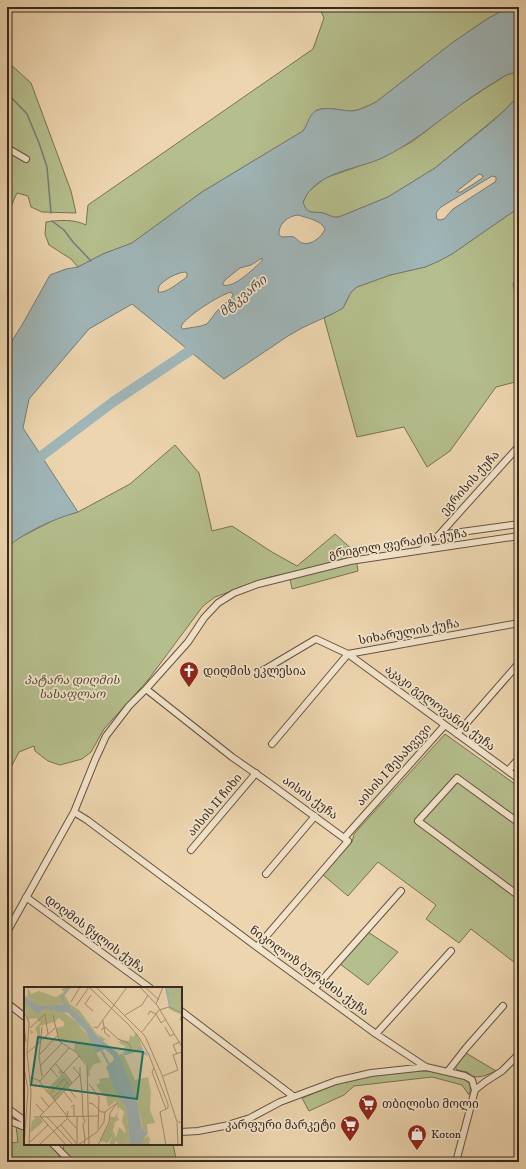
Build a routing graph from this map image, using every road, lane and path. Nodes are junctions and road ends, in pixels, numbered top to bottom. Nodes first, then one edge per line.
1 (7, 148) edge
2 (26, 159) dead end
3 (519, 446) edge
4 (519, 524) edge
5 (439, 535) junction
6 (519, 536) edge
7 (420, 551) junction
8 (519, 623) edge
9 (348, 654) junction
10 (519, 663) edge
11 (262, 671) dead end
12 (146, 689) junction
13 (444, 726) junction
14 (457, 734) junction
15 (272, 744) dead end
16 (519, 758) edge
17 (508, 771) junction
18 (256, 773) junction
19 (519, 779) edge
20 (74, 812) junction
21 (315, 816) junction
22 (519, 823) edge
23 (344, 838) junction
24 (191, 850) dead end
25 (266, 874) dead end
26 (401, 891) dead end
27 (519, 896) edge
28 (26, 897) junction
29 (7, 932) edge
30 (256, 947) junction
31 (451, 951) dead end
32 (149, 987) edge
33 (314, 989) junction
34 (7, 1003) edge
35 (503, 1006) dead end
36 (182, 1012) edge
37 (24, 1016) edge
38 (376, 1034) junction
39 (519, 1054) edge
40 (426, 1067) junction
41 (448, 1071) junction
42 (475, 1090) junction
43 (293, 1096) junction
44 (7, 1108) edge
45 (7, 1120) edge
46 (24, 1120) edge
47 (24, 1127) edge
48 (182, 1132) edge
49 (54, 1145) edge
50 (71, 1162) edge
51 (456, 1162) edge

1 - 2 street
3 - 5 street, ეგრისის ქუჩა
4 - 5 street
5 - 7 street, ეგრისის ქუჩა
6 - 7 street, გრიგოლ ფერაძის ქუჩა
7 - 12 street, გრიგოლ ფერაძის ქუჩა
8 - 9 street, სიხარულის ქუჩა
9 - 11 street, აკაკი გელოვანის ქუჩა
9 - 13 street, აკაკი გელოვანის ქუჩა
9 - 15 street, სიხარულის ქუჩა
10 - 14 street
12 - 18 street, აისის ქუჩა
12 - 20 street, გრიგოლ ფერაძის ქუჩა
13 - 14 street, აკაკი გელოვანის ქუჩა
13 - 23 street, აისის I შესახვევი
14 - 17 street, აკაკი გელოვანის ქუჩა
16 - 17 street
17 - 19 street, აკაკი გელოვანის ქუჩა
18 - 21 street, აისის ქუჩა
18 - 24 street, აისის II ჩიხი
20 - 28 street, გრიგოლ ფერაძის ქუჩა
20 - 30 street, ნიკოლოზ ბურაძის ქუჩა
21 - 23 street, აისის ქუჩა
21 - 25 street
22 - 27 street
23 - 30 street
26 - 33 street
28 - 29 street, გრიგოლ ფერაძის ქუჩა
28 - 32 street, დიღმის წყლის ქუჩა
30 - 33 street, ნიკოლოზ ბურაძის ქუჩა
31 - 38 street
33 - 38 street, ნიკოლოზ ბურაძის ქუჩა
34 - 37 street
35 - 41 street
36 - 43 street
38 - 40 street, ნიკოლოზ ბურაძის ქუჩა
39 - 42 street
40 - 41 street, ნიკოლოზ ბურაძის ქუჩა
40 - 43 street
41 - 42 street, ნიკოლოზ ბურაძის ქუჩა
42 - 51 street
43 - 48 street
44 - 46 street
45 - 47 street
49 - 50 street

